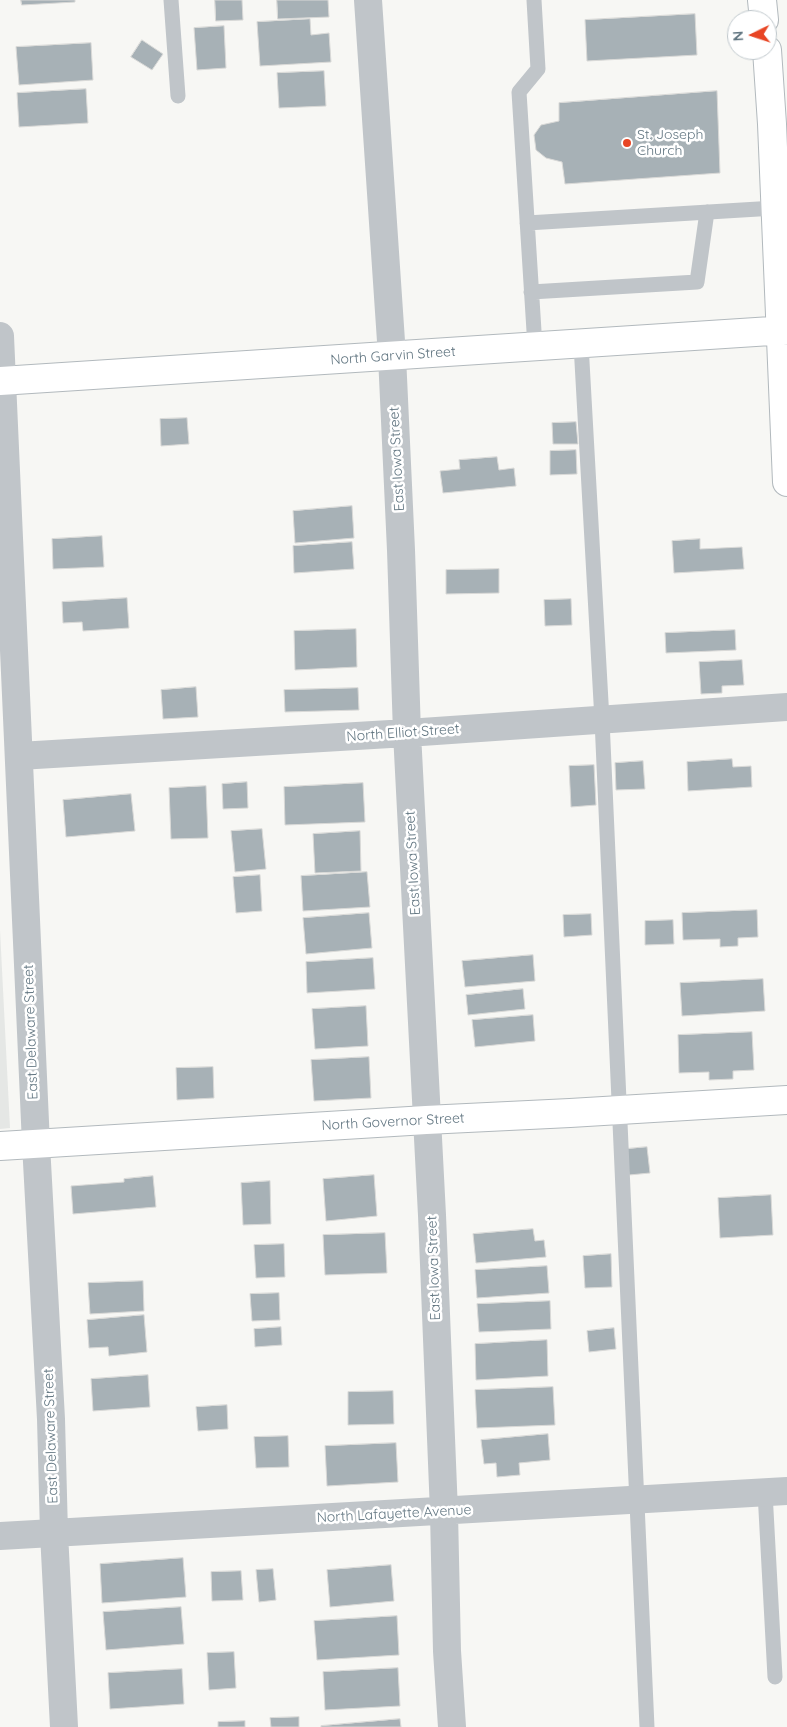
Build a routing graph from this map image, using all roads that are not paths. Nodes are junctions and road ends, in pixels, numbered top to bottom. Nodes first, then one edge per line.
1 (171, 0) edge
2 (368, 0) edge
3 (534, 0) edge
4 (768, 60) edge
5 (178, 96) dead end
6 (775, 208) junction
7 (707, 212) junction
8 (527, 223) junction
9 (531, 292) junction
10 (784, 330) edge
11 (0, 336) edge
12 (581, 344) junction
13 (535, 346) junction
14 (392, 356) junction
15 (2, 381) edge
16 (787, 482) edge
17 (787, 707) edge
18 (602, 720) junction
19 (407, 733) junction
20 (19, 756) junction
21 (787, 1100) edge
22 (619, 1110) junction
23 (426, 1120) junction
24 (36, 1144) junction
25 (0, 1146) edge
26 (776, 1492) edge
27 (637, 1500) junction
28 (444, 1512) junction
29 (54, 1533) junction
30 (0, 1536) edge
31 (775, 1677) dead end
32 (64, 1727) edge
33 (452, 1727) edge
34 (646, 1727) edge

1 - 5 lane
2 - 14 street, East Iowa Street
3 - 8 lane
4 - 6 main road
6 - 7 lane
6 - 10 main road
7 - 8 lane
7 - 9 lane
8 - 9 lane
9 - 13 lane
10 - 12 main road, North Garvin Street
10 - 16 main road
11 - 15 street, East Delaware Street
12 - 13 main road, North Garvin Street
12 - 18 lane
13 - 14 main road, North Garvin Street
14 - 15 main road, North Garvin Street
14 - 19 street, East Iowa Street
15 - 20 street, East Delaware Street
17 - 18 street, North Elliot Street
18 - 19 street, North Elliot Street
18 - 22 lane
19 - 20 street, North Elliot Street
19 - 23 street, East Iowa Street
20 - 24 street, East Delaware Street
21 - 22 main road, North Governor Street
22 - 23 main road, North Governor Street
22 - 27 lane
23 - 24 main road, North Governor Street
23 - 28 street, East Iowa Street
24 - 25 main road, North Governor Street
24 - 29 street, East Delaware Street
26 - 27 street, North Lafayette Avenue
26 - 31 lane
27 - 28 street, North Lafayette Avenue
27 - 34 lane
28 - 29 street, North Lafayette Avenue
28 - 33 street, East Iowa Street
29 - 30 street, North Lafayette Avenue
29 - 32 street, East Delaware Street

